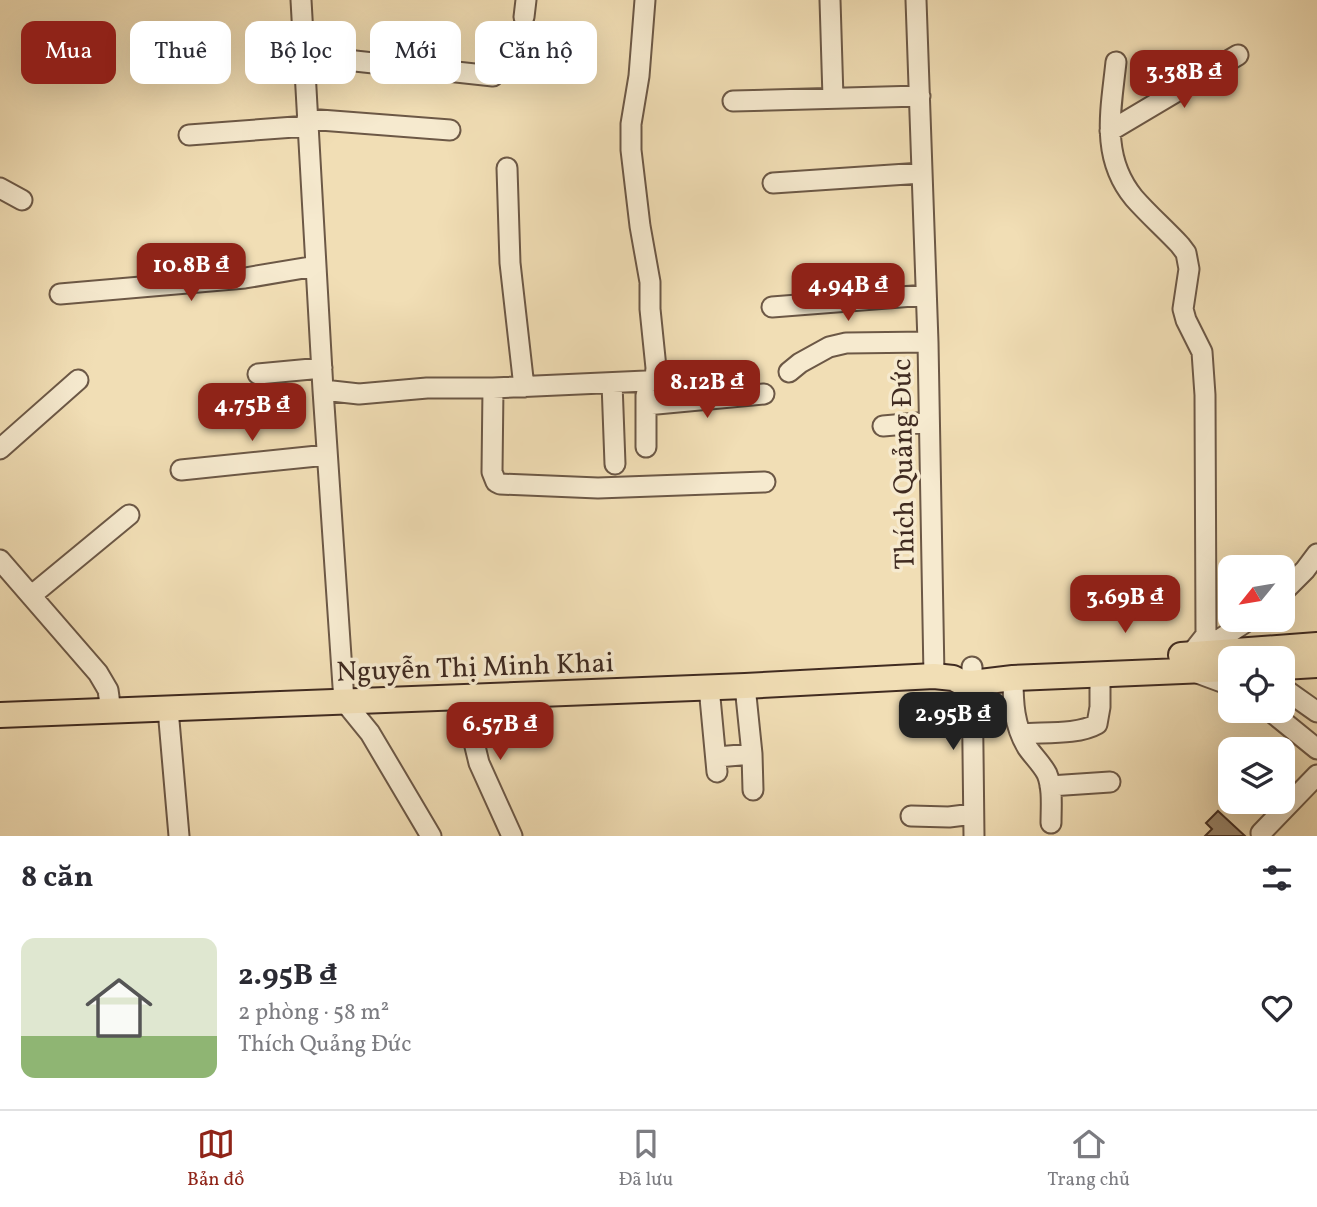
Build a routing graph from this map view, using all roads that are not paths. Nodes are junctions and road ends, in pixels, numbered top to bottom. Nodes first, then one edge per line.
1 (301, 0) edge
2 (645, 0) edge
3 (830, 0) edge
4 (916, 0) edge
5 (302, 21) edge
6 (1238, 55) dead end
7 (356, 61) edge
8 (1116, 62) dead end
9 (475, 74) edge
10 (305, 84) edge
11 (920, 96) junction
12 (833, 98) junction
13 (733, 100) dead end
14 (308, 122) junction
15 (450, 130) dead end
16 (1110, 131) junction
17 (189, 135) dead end
18 (507, 168) dead end
19 (922, 173) junction
20 (773, 183) dead end
21 (0, 188) edge
22 (22, 200) dead end
23 (316, 266) junction
24 (61, 294) dead end
25 (926, 295) junction
26 (772, 307) dead end
27 (928, 342) junction
28 (322, 368) junction
29 (789, 372) dead end
30 (257, 374) dead end
31 (78, 380) dead end
32 (646, 381) junction
33 (612, 383) junction
34 (524, 387) junction
35 (493, 388) junction
36 (323, 390) junction
37 (764, 394) dead end
38 (646, 405) junction
39 (929, 422) junction
40 (883, 426) dead end
41 (646, 447) dead end
42 (0, 449) edge
43 (327, 456) junction
44 (615, 464) dead end
45 (181, 470) dead end
46 (765, 482) dead end
47 (129, 515) dead end
48 (1317, 554) edge
49 (0, 560) edge
50 (1295, 580) edge
51 (32, 595) junction
52 (1224, 632) edge
53 (1213, 637) junction
54 (1224, 646) edge
55 (1218, 661) edge
56 (1191, 663) junction
57 (1100, 675) junction
58 (958, 676) junction
59 (1013, 678) junction
60 (1218, 678) edge
61 (745, 686) junction
62 (709, 687) junction
63 (1295, 696) edge
64 (463, 697) junction
65 (344, 701) junction
66 (167, 709) junction
67 (111, 711) junction
68 (1317, 712) edge
69 (0, 715) edge
70 (1285, 723) edge
71 (1021, 734) junction
72 (1317, 749) edge
73 (752, 754) junction
74 (1317, 775) edge
75 (1110, 782) dead end
76 (1050, 786) junction
77 (753, 790) dead end
78 (973, 814) junction
79 (911, 816) dead end
80 (1051, 823) dead end
81 (1262, 833) dead end
82 (179, 836) edge
83 (431, 836) edge
84 (512, 836) edge
85 (974, 836) edge

1 - 5 street
2 - 32 street
3 - 12 street
4 - 11 street, Thích Quảng Đức
6 - 16 street
7 - 9 street
8 - 16 street
10 - 14 street
11 - 12 street
11 - 19 street, Thích Quảng Đức
12 - 13 street
14 - 15 street
14 - 17 street
14 - 23 street
16 - 53 street
18 - 34 street
19 - 20 street
19 - 25 street, Thích Quảng Đức
21 - 22 street
23 - 24 street
23 - 28 street
25 - 26 street
25 - 27 street, Thích Quảng Đức
27 - 29 street
27 - 39 street, Thích Quảng Đức
28 - 30 street
28 - 36 street
31 - 42 street
32 - 33 street
32 - 38 street
33 - 34 street
33 - 44 street
34 - 35 street
35 - 36 street
35 - 46 street
36 - 43 street
37 - 38 street
38 - 41 street
39 - 40 street
39 - 58 street, Thích Quảng Đức
43 - 45 street
43 - 65 street
47 - 51 street
48 - 50 street
49 - 51 street
51 - 67 street
52 - 53 street
53 - 54 street
53 - 56 street
55 - 56 main road, Nguyễn Thị Minh Khai
56 - 57 main road, Nguyễn Thị Minh Khai
56 - 58 main road, Nguyễn Thị Minh Khai
56 - 60 street
57 - 59 main road, Nguyễn Thị Minh Khai
57 - 71 street
58 - 59 main road, Nguyễn Thị Minh Khai
58 - 61 main road, Nguyễn Thị Minh Khai
58 - 78 street, Thích Quảng Đức
59 - 71 street
61 - 62 main road, Nguyễn Thị Minh Khai
61 - 73 street
62 - 64 main road, Nguyễn Thị Minh Khai
62 - 73 street
63 - 68 street
64 - 65 main road, Nguyễn Thị Minh Khai
64 - 84 street
65 - 66 main road, Nguyễn Thị Minh Khai
65 - 83 street
66 - 67 main road, Nguyễn Thị Minh Khai
66 - 82 street
67 - 69 main road, Nguyễn Thị Minh Khai
70 - 72 street
71 - 76 street
73 - 77 street
74 - 81 street
75 - 76 street
76 - 80 street
78 - 79 street
78 - 85 street, Thích Quảng Đức

